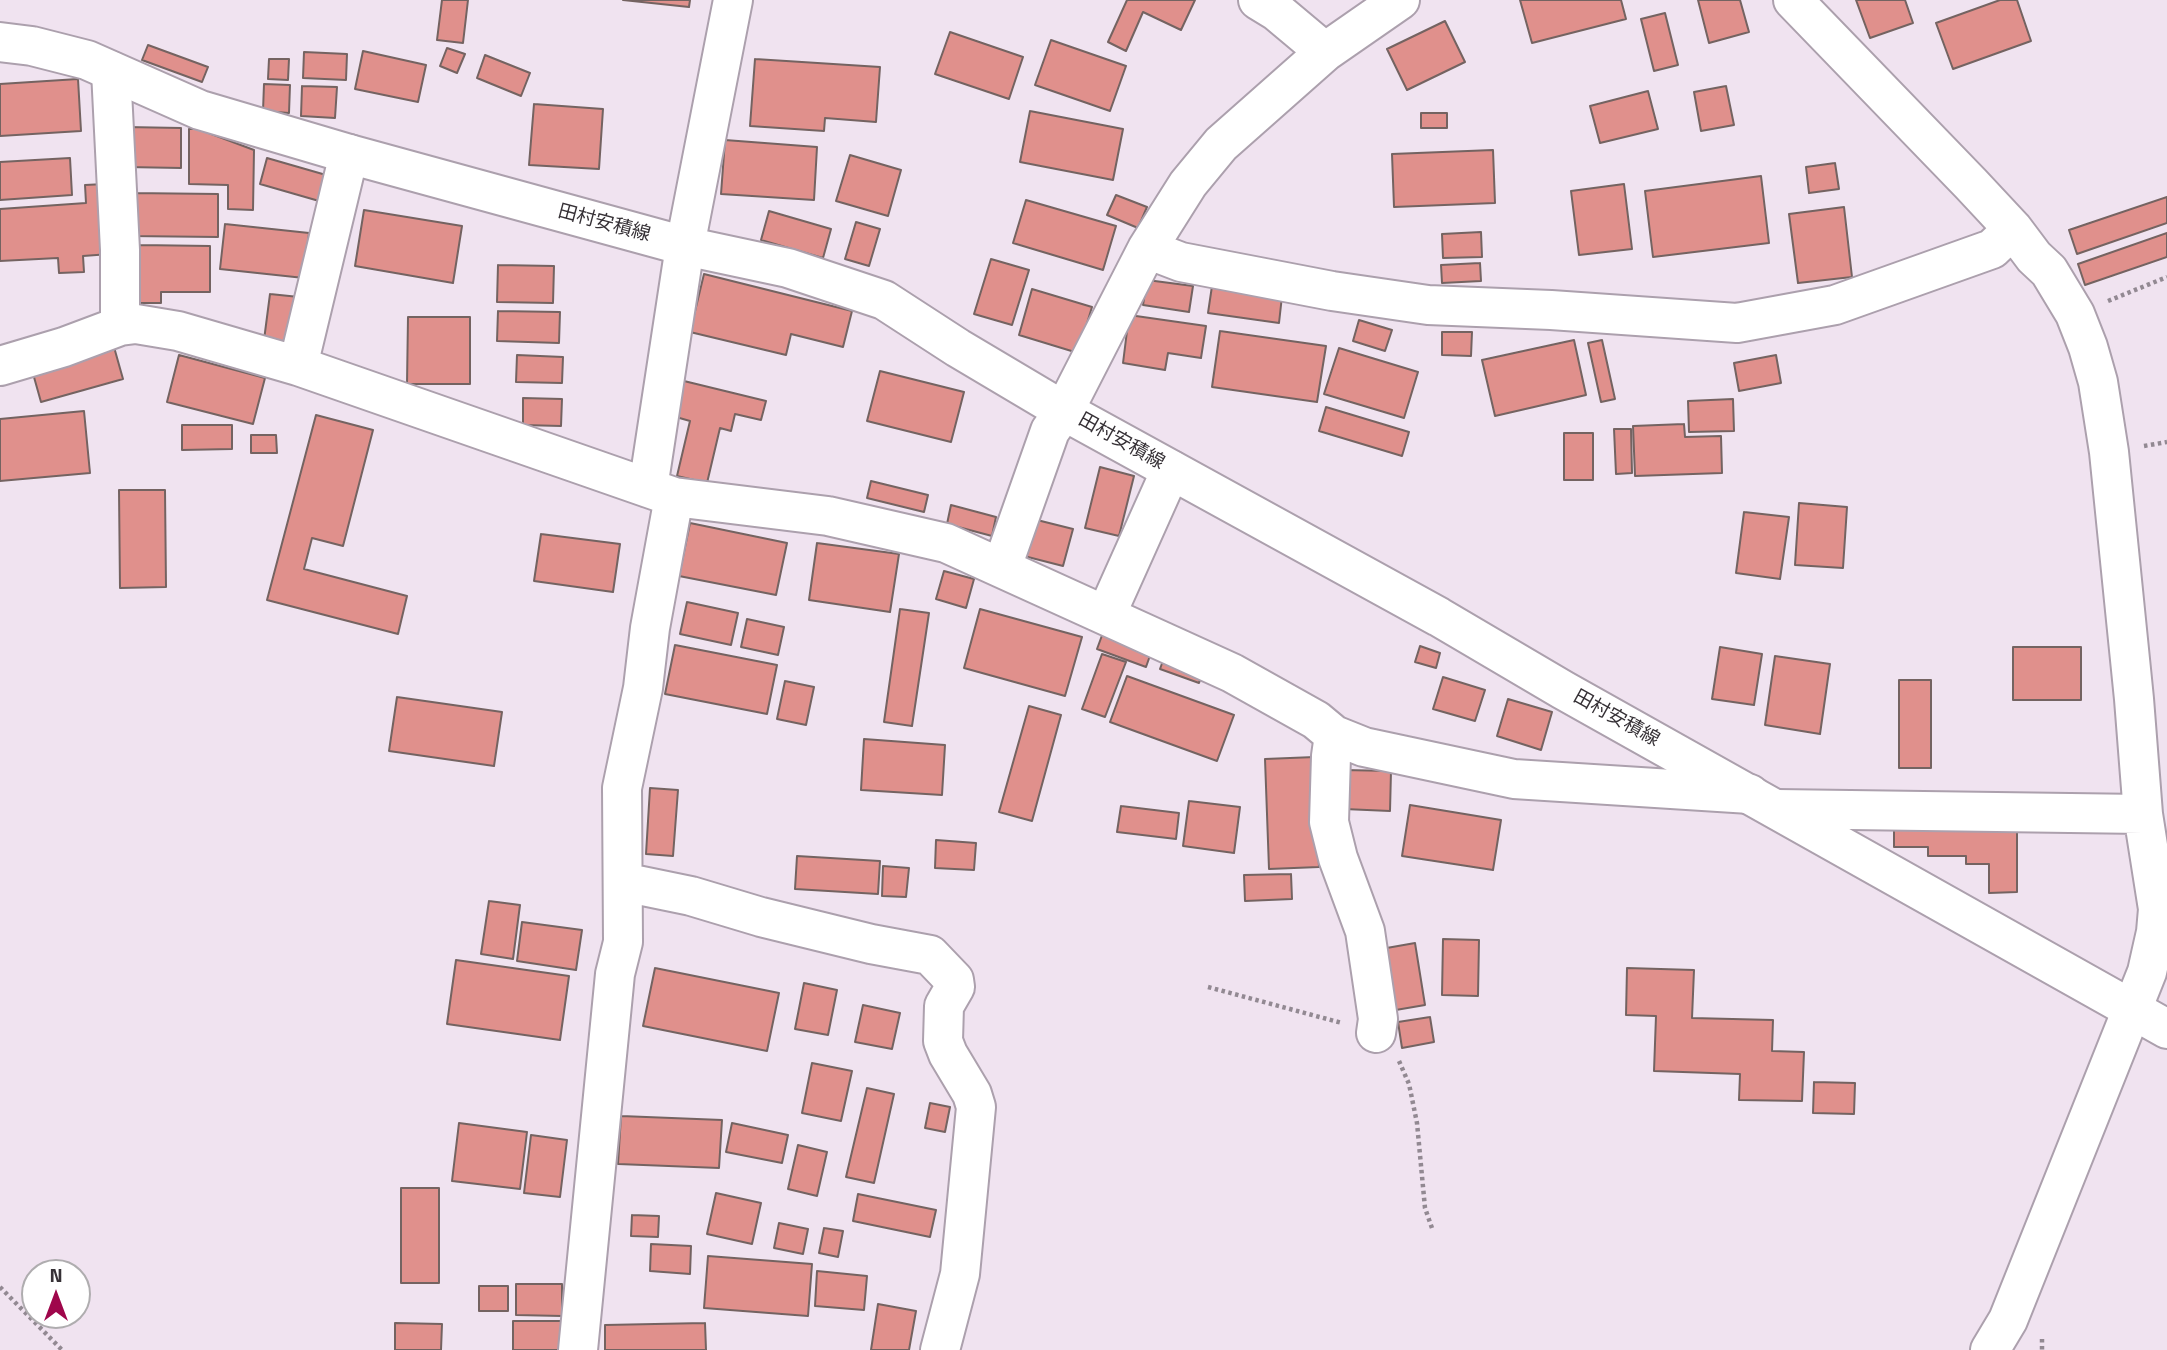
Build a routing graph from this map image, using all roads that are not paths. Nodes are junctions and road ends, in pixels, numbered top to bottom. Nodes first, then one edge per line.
1 (733, 0) edge
2 (1258, 0) edge
3 (1400, 0) edge
4 (1793, 0) edge
5 (0, 42) edge
6 (1325, 52) junction
7 (110, 71) junction
8 (349, 154) junction
9 (2013, 229) junction
10 (685, 246) junction
11 (1147, 249) junction
12 (120, 327) junction
13 (0, 366) edge
14 (298, 366) junction
15 (1064, 411) junction
16 (1171, 470) junction
17 (661, 493) junction
18 (1002, 567) junction
19 (1106, 615) junction
20 (1334, 735) junction
21 (1764, 802) junction
22 (2143, 814) junction
23 (622, 882) junction
24 (2131, 1009) junction
25 (2167, 1029) edge
26 (1376, 1033) road end
27 (578, 1350) edge
28 (940, 1350) edge
29 (1990, 1350) edge

1 - 10 street
2 - 6 street
3 - 6 street
4 - 9 street
5 - 7 street, 田村安積線
6 - 11 street
7 - 8 street, 田村安積線
7 - 12 street
8 - 10 street, 田村安積線
8 - 14 street
9 - 11 street
9 - 22 street
10 - 15 street, 田村安積線
10 - 17 street
11 - 15 street
12 - 13 street
12 - 14 street
14 - 17 street
15 - 16 street, 田村安積線
15 - 18 street
16 - 19 street
16 - 21 street, 田村安積線
17 - 18 street
17 - 23 street
18 - 19 street
19 - 20 street
20 - 21 street
20 - 26 street
21 - 22 street
21 - 24 street, 田村安積線
22 - 24 street
23 - 27 street
23 - 28 street
24 - 25 street, 田村安積線
24 - 29 street

